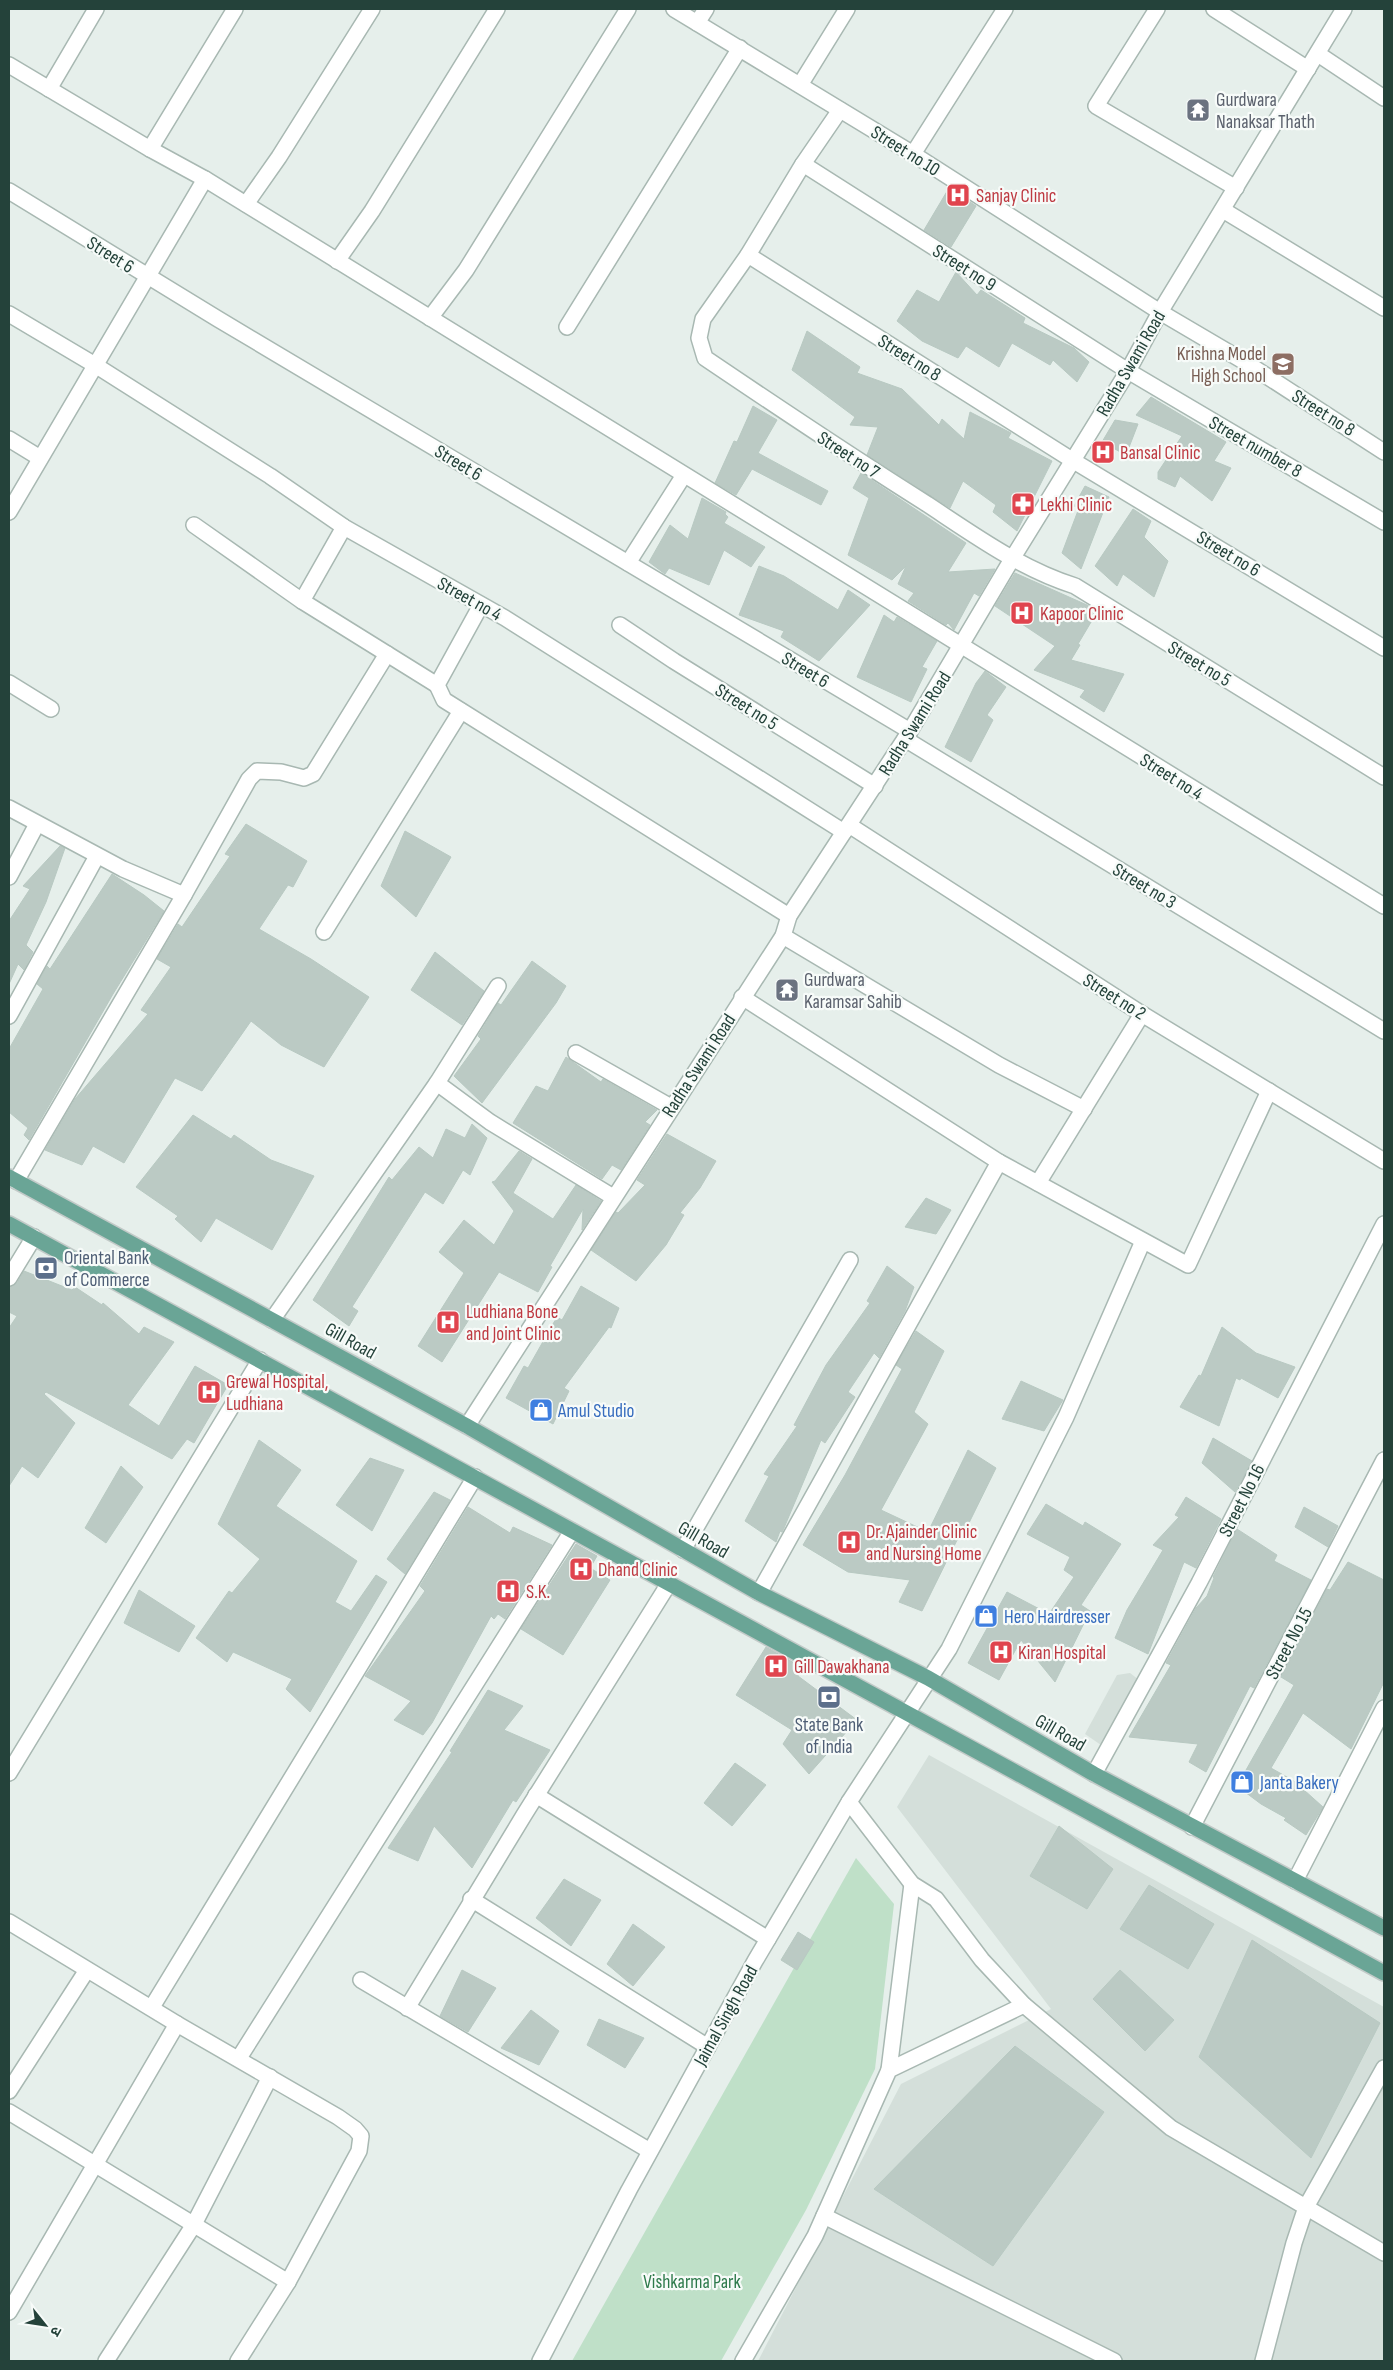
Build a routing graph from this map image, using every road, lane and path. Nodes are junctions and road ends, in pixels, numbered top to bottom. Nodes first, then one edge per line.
1 (96, 9) edge
2 (235, 9) edge
3 (372, 9) edge
4 (497, 9) edge
5 (628, 9) edge
6 (674, 9) edge
7 (706, 9) edge
8 (847, 9) edge
9 (1005, 9) edge
10 (1157, 9) edge
11 (1214, 9) edge
12 (1344, 9) edge
13 (697, 23) junction
14 (740, 48) junction
15 (1318, 54) junction
16 (9, 65) edge
17 (1308, 69) junction
18 (800, 85) junction
19 (50, 89) junction
20 (1384, 98) edge
21 (840, 110) junction
22 (150, 149) junction
23 (912, 154) junction
24 (803, 164) junction
25 (205, 179) junction
26 (1236, 188) junction
27 (9, 190) edge
28 (246, 204) junction
29 (1223, 210) junction
30 (748, 255) junction
31 (336, 261) junction
32 (148, 276) junction
33 (1384, 308) edge
34 (1160, 312) junction
35 (9, 314) edge
36 (430, 318) junction
37 (567, 327) dead end
38 (95, 365) junction
39 (1128, 371) junction
40 (9, 439) edge
41 (1384, 452) edge
42 (40, 458) junction
43 (1072, 460) junction
44 (684, 475) junction
45 (9, 512) edge
46 (1384, 522) edge
47 (194, 525) dead end
48 (344, 526) junction
49 (1012, 558) junction
50 (628, 563) junction
51 (302, 601) junction
52 (481, 605) junction
53 (620, 625) dead end
54 (962, 644) junction
55 (1384, 648) edge
56 (387, 654) junction
57 (9, 683) edge
58 (437, 685) junction
59 (51, 709) dead end
60 (461, 711) junction
61 (908, 735) junction
62 (1384, 777) edge
63 (875, 786) junction
64 (9, 808) edge
65 (37, 824) junction
66 (846, 829) junction
67 (97, 856) junction
68 (9, 877) edge
69 (184, 895) junction
70 (1384, 906) edge
71 (789, 916) junction
72 (324, 932) dead end
73 (783, 936) junction
74 (498, 986) dead end
75 (742, 998) junction
76 (1142, 1014) junction
77 (9, 1016) edge
78 (1384, 1031) edge
79 (576, 1053) dead end
80 (437, 1083) junction
81 (1269, 1091) junction
82 (671, 1108) junction
83 (1084, 1109) junction
84 (1384, 1161) edge
85 (999, 1162) junction
86 (12, 1179) edge
87 (1038, 1183) junction
88 (613, 1197) junction
89 (9, 1224) edge
90 (1384, 1224) edge
91 (34, 1237) junction
92 (1143, 1241) junction
93 (850, 1260) dead end
94 (9, 1278) edge
95 (272, 1320) junction
96 (260, 1360) junction
97 (467, 1426) junction
98 (1384, 1460) edge
99 (475, 1477) junction
100 (572, 1531) junction
101 (683, 1550) junction
102 (668, 1585) junction
103 (759, 1593) junction
104 (928, 1678) junction
105 (1384, 1708) edge
106 (907, 1712) junction
107 (9, 1773) edge
108 (1094, 1774) junction
109 (536, 1795) junction
110 (849, 1802) junction
111 (1192, 1827) junction
112 (1295, 1881) junction
113 (912, 1884) junction
114 (472, 1899) junction
115 (9, 1922) edge
116 (1384, 1928) edge
117 (768, 1939) junction
118 (87, 1970) junction
119 (1384, 1973) edge
120 (362, 1980) dead end
121 (1024, 2005) junction
122 (152, 2007) junction
123 (407, 2008) junction
124 (177, 2024) junction
125 (708, 2047) junction
126 (239, 2058) junction
127 (1384, 2068) edge
128 (889, 2070) junction
129 (270, 2077) junction
130 (9, 2091) edge
131 (9, 2112) edge
132 (650, 2151) junction
133 (96, 2166) junction
134 (1306, 2207) junction
135 (824, 2216) junction
136 (193, 2226) junction
137 (1384, 2253) edge
138 (288, 2282) junction
139 (9, 2312) edge
140 (106, 2361) edge
141 (238, 2361) edge
142 (540, 2361) edge
143 (743, 2361) edge
144 (1114, 2361) edge
145 (1263, 2361) edge

1 - 19 street
2 - 22 street
3 - 28 street
4 - 31 street
5 - 36 street
6 - 13 street, Street no 10
7 - 13 street
8 - 18 street
9 - 23 street
10 - 26 street
11 - 17 street
12 - 15 street, Radha Swami Road
13 - 14 street, Street no 10
14 - 18 street, Street no 10
14 - 37 street
15 - 17 street, Radha Swami Road
15 - 20 street
16 - 19 street, Street no 4
17 - 26 street, Radha Swami Road
18 - 21 street, Street no 10
19 - 22 street, Street no 4
21 - 23 street, Street no 10
21 - 24 street
22 - 25 street, Street no 4
23 - 34 street, Street no 10
24 - 30 street
24 - 39 street, Street no 9
25 - 28 street, Street no 4
25 - 32 street
26 - 29 street, Radha Swami Road
27 - 32 street, Street 6
28 - 31 street, Street no 4
29 - 33 street
29 - 34 street, Radha Swami Road
30 - 43 street, Street no 8
30 - 49 street, Street no 7
31 - 36 street, Street no 4
32 - 38 street
32 - 50 street, Street 6
34 - 39 street, Radha Swami Road
34 - 41 street, Street no 8
35 - 38 street, Street no 4
36 - 44 street, Street no 4
38 - 42 street
38 - 48 street, Street no 4
39 - 43 street, Radha Swami Road
39 - 46 street, Street number 8
40 - 42 street
42 - 45 street
43 - 49 street, Radha Swami Road
43 - 55 street, Street no 6
44 - 50 street
44 - 54 street, Street no 4
47 - 51 street
48 - 51 street
48 - 52 street, Street no 4
49 - 54 street, Radha Swami Road
49 - 62 street, Street no 5
50 - 61 street, Street 6
51 - 56 street
52 - 58 street
52 - 66 street, Street no 4
53 - 63 street, Street no 5
54 - 61 street, Radha Swami Road
54 - 70 street, Street no 4
56 - 58 street
56 - 69 street
57 - 59 street
58 - 60 street
60 - 71 street
60 - 72 street
61 - 63 street, Radha Swami Road
61 - 78 street, Street no 3
63 - 66 street, Radha Swami Road
64 - 65 street
65 - 67 street
65 - 68 street
66 - 71 street, Radha Swami Road
66 - 76 street, Street no 2
67 - 69 street
67 - 77 street
69 - 86 street
71 - 73 street, Radha Swami Road
73 - 75 street, Radha Swami Road
73 - 83 street
74 - 80 street
75 - 82 street, Radha Swami Road
75 - 85 street
76 - 81 street, Street no 2
76 - 83 street
79 - 82 street
80 - 88 street
80 - 95 street
81 - 84 street, Street no 2
81 - 92 street
82 - 88 street, Radha Swami Road
83 - 87 street
85 - 87 street
85 - 103 street
86 - 95 main road, Gill Road
87 - 92 street
88 - 97 street, Radha Swami Road
89 - 91 main road
90 - 108 street, Street No 16
91 - 94 street
91 - 96 main road
92 - 104 street, Jaimal Singh Road
93 - 101 street
95 - 97 main road, Gill Road
96 - 99 main road
96 - 107 street
97 - 101 main road, Gill Road
98 - 111 street, Street No 15
99 - 100 main road
99 - 122 street
100 - 102 main road
100 - 126 street
101 - 103 main road, Gill Road
102 - 106 main road
102 - 109 street
103 - 104 main road, Gill Road
104 - 106 street, Jaimal Singh Road
104 - 108 main road, Gill Road
105 - 112 street
106 - 110 street, Jaimal Singh Road
106 - 119 main road
108 - 111 main road, Gill Road
109 - 114 street
109 - 117 street
110 - 113 street
110 - 117 street, Jaimal Singh Road
111 - 112 main road, Gill Road
112 - 116 main road, Gill Road
113 - 121 street
113 - 128 street
114 - 123 street
114 - 125 street
115 - 118 street
117 - 125 street, Jaimal Singh Road
118 - 122 street
118 - 130 street
120 - 123 street
121 - 128 street
121 - 134 street
122 - 124 street
123 - 132 street
124 - 126 street
124 - 133 street
125 - 132 street, Jaimal Singh Road
126 - 129 street
127 - 134 street
128 - 135 street
129 - 136 street
129 - 138 street
131 - 133 street
132 - 142 street, Jaimal Singh Road
133 - 136 street
133 - 139 street
134 - 137 street
134 - 145 street
135 - 143 street
135 - 144 street
136 - 138 street
136 - 140 street
138 - 141 street

